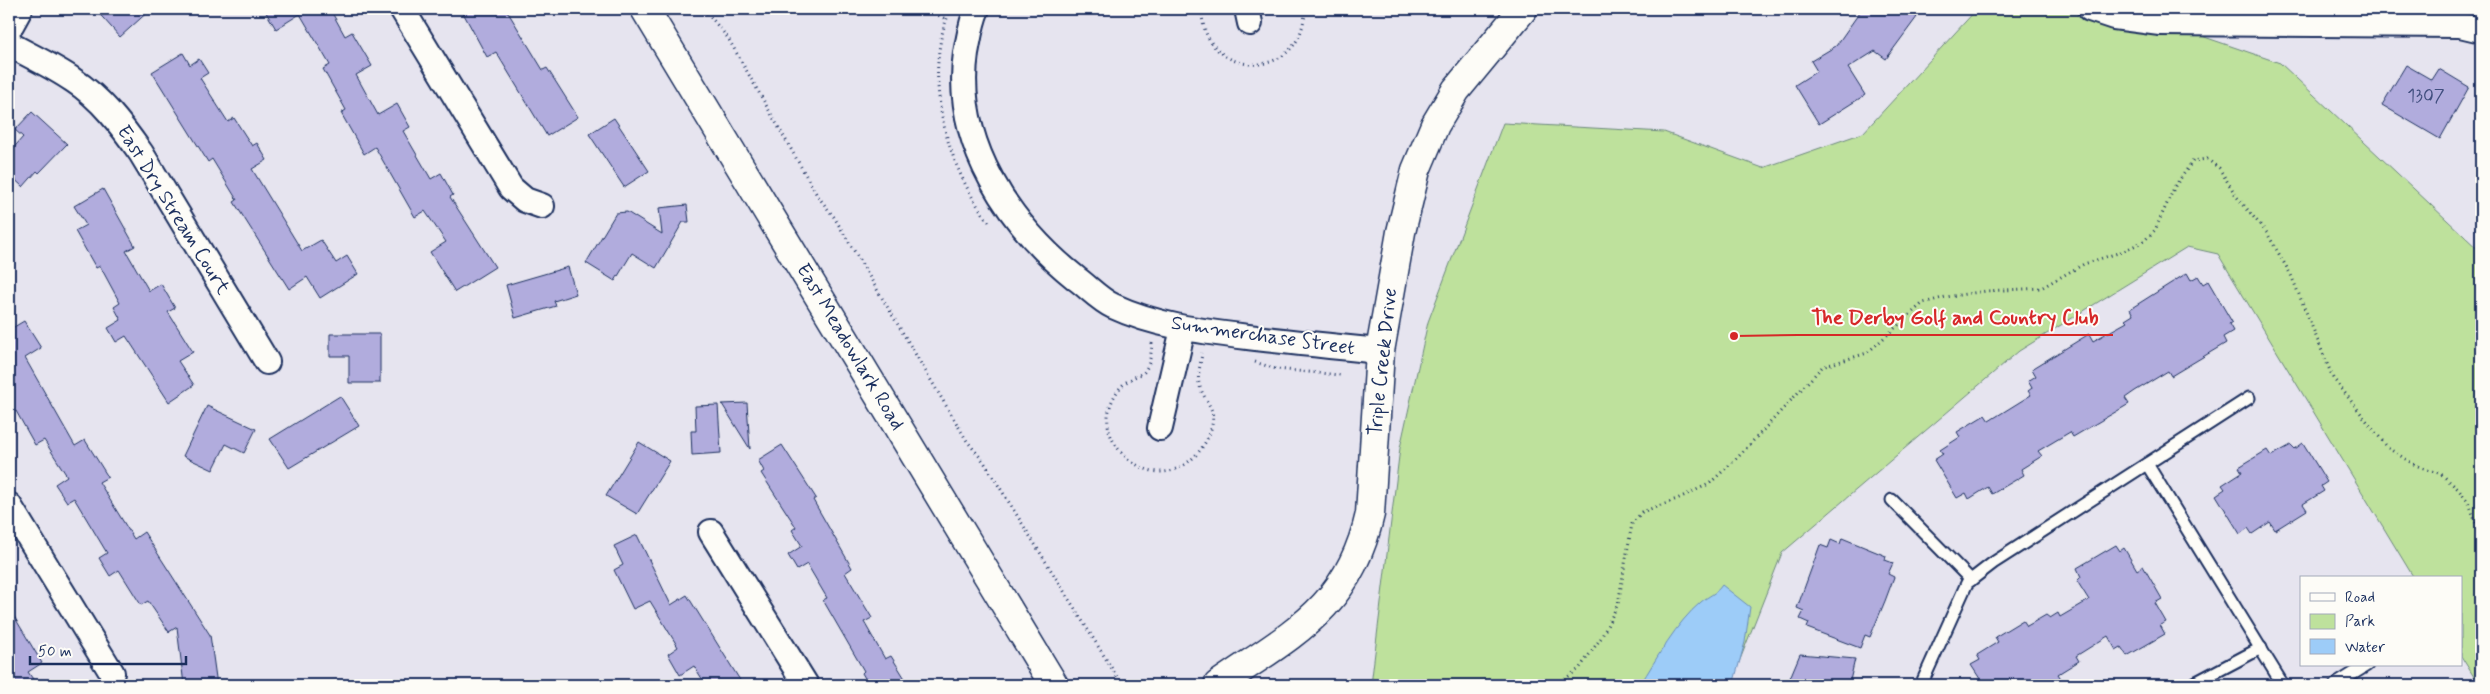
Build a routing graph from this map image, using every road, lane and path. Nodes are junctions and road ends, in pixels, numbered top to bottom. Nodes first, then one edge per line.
1 (20, 9) edge
2 (402, 9) edge
3 (645, 9) edge
4 (704, 9) edge
5 (925, 9) edge
6 (1524, 9) edge
7 (2090, 9) edge
8 (974, 10) edge
9 (946, 19) dead end
10 (9, 29) edge
11 (2481, 30) edge
12 (9, 44) edge
13 (542, 206) dead end
14 (1183, 329) junction
15 (1380, 351) junction
16 (267, 362) dead end
17 (2249, 398) dead end
18 (1160, 428) dead end
19 (2148, 464) junction
20 (1892, 500) dead end
21 (9, 505) edge
22 (711, 532) dead end
23 (2481, 538) edge
24 (1971, 580) junction
25 (2261, 648) junction
26 (2365, 666) edge
27 (112, 673) dead end
28 (806, 685) edge
29 (1054, 685) edge
30 (1122, 685) edge
31 (1218, 685) edge
32 (1556, 685) edge
33 (1921, 685) edge
34 (2191, 685) edge
35 (2283, 685) edge
36 (2335, 685) edge

1 - 10 street
2 - 13 street
3 - 29 main road, East Meadowlark Road
4 - 30 path
5 - 9 path
6 - 15 main road, Triple Creek Drive
7 - 11 street
8 - 14 street, Summerchase Street
12 - 16 street, East Dry Stream Court
14 - 15 street, Summerchase Street
14 - 18 street
15 - 31 main road, Triple Creek Drive
17 - 19 lane
19 - 24 lane
19 - 25 lane
20 - 24 lane
21 - 27 street
22 - 28 street
23 - 32 path
24 - 33 lane
25 - 34 lane
25 - 35 lane
26 - 36 lane

